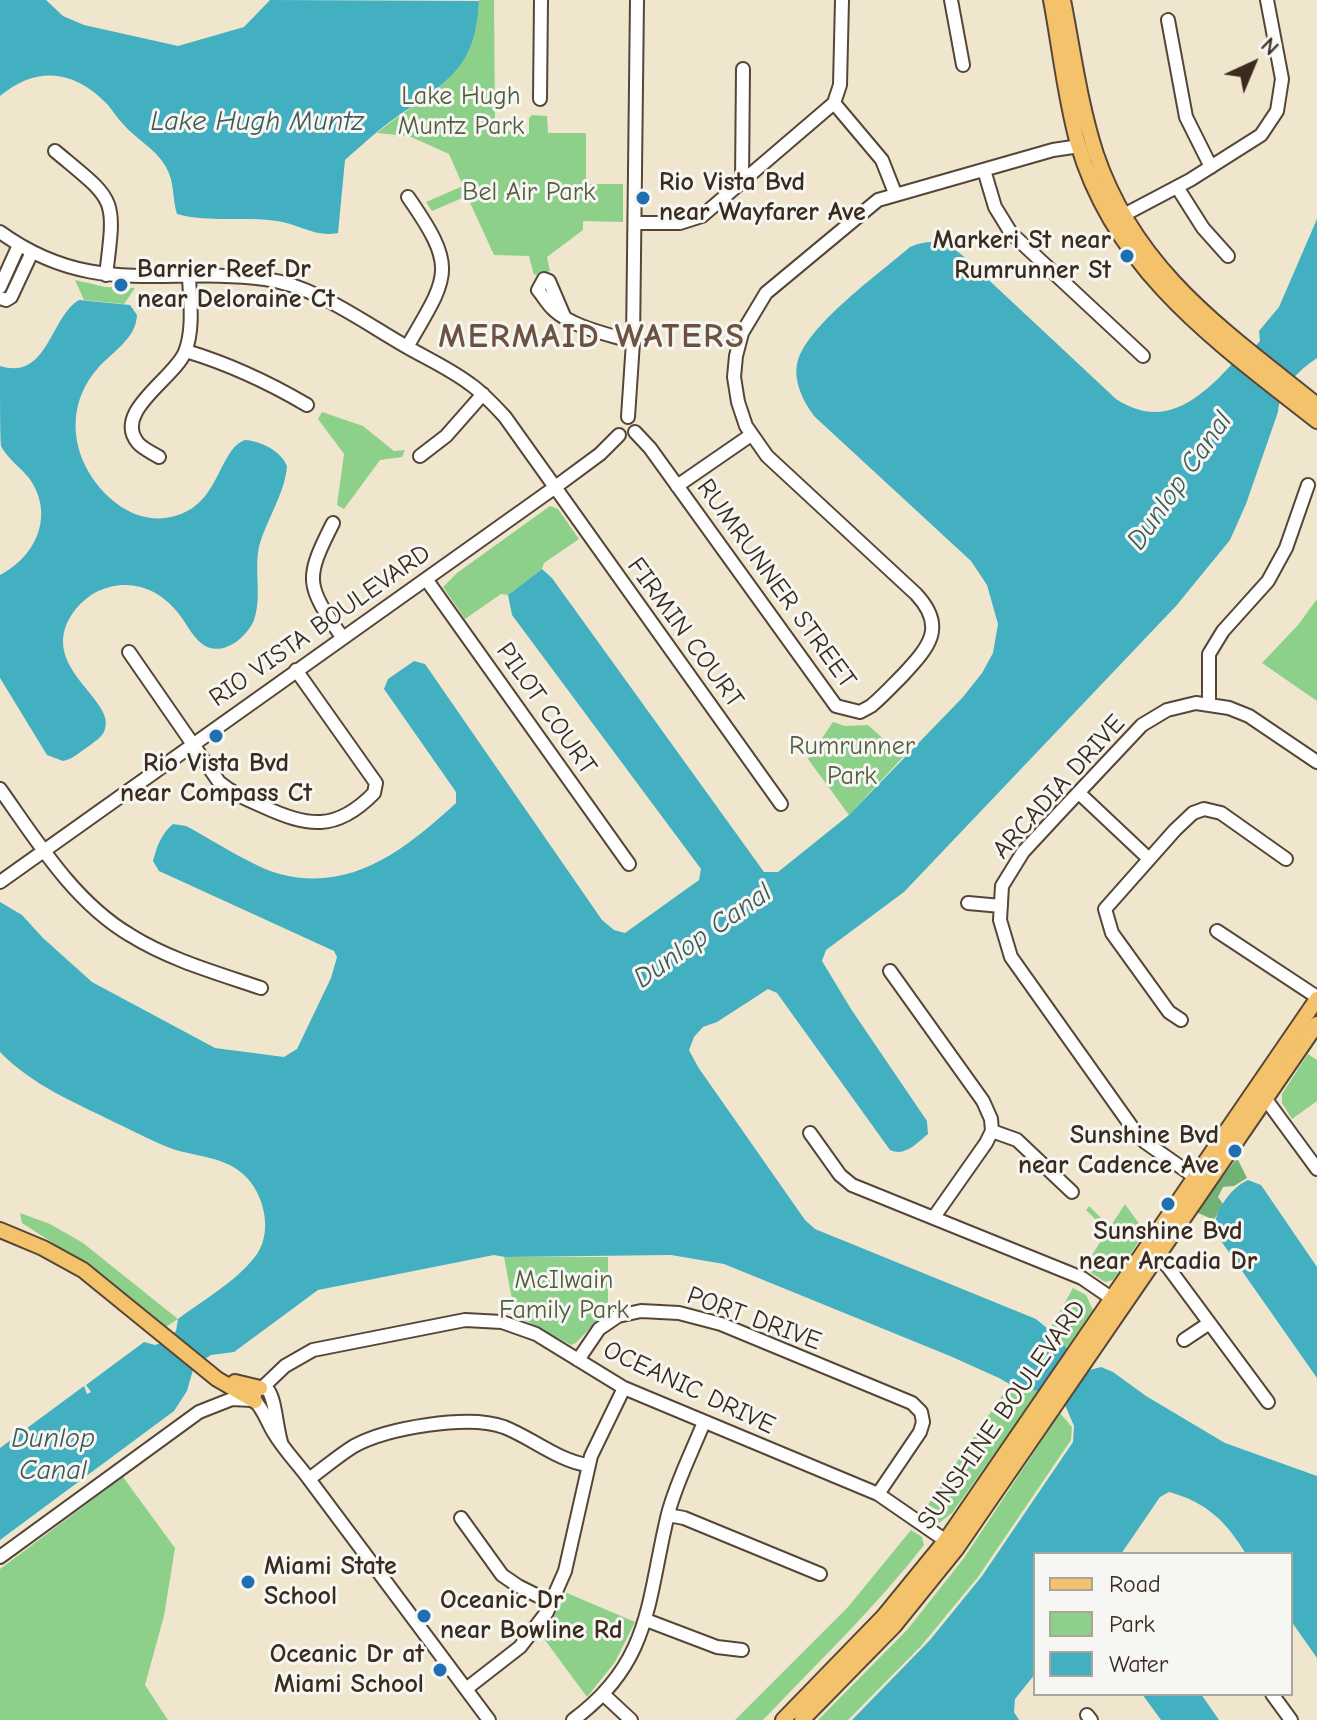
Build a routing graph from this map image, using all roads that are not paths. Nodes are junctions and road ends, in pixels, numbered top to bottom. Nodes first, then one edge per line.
1 (541, 0) edge
2 (637, 0) edge
3 (842, 0) edge
4 (951, 0) edge
5 (1051, 0) edge
6 (1063, 0) edge
7 (1267, 0) edge
8 (1168, 20) dead end
9 (963, 65) dead end
10 (743, 69) dead end
11 (540, 99) dead end
12 (834, 103) junction
13 (1085, 142) junction
14 (55, 151) dead end
15 (1211, 167) junction
16 (984, 170) junction
17 (742, 182) junction
18 (1177, 187) junction
19 (895, 193) junction
20 (408, 197) dead end
21 (1117, 218) junction
22 (635, 223) junction
23 (0, 232) edge
24 (19, 245) junction
25 (32, 252) junction
26 (1228, 256) dead end
27 (106, 275) junction
28 (189, 277) junction
29 (0, 287) edge
30 (0, 298) edge
31 (564, 316) dead end
32 (633, 342) junction
33 (407, 347) junction
34 (186, 351) junction
35 (1143, 356) dead end
36 (483, 394) junction
37 (1299, 399) junction
38 (307, 405) dead end
39 (1317, 405) edge
40 (628, 417) junction
41 (1317, 421) edge
42 (635, 432) junction
43 (619, 435) junction
44 (751, 435) junction
45 (420, 456) dead end
46 (159, 457) dead end
47 (1308, 485) dead end
48 (677, 486) junction
49 (554, 488) junction
50 (333, 523) dead end
51 (426, 579) junction
52 (342, 637) junction
53 (129, 652) dead end
54 (296, 670) junction
55 (1209, 705) junction
56 (192, 744) junction
57 (1317, 762) edge
58 (0, 789) edge
59 (1079, 793) junction
60 (781, 804) dead end
61 (43, 850) junction
62 (1148, 858) junction
63 (1286, 859) dead end
64 (629, 864) dead end
65 (0, 880) edge
66 (968, 903) dead end
67 (1001, 906) junction
68 (1217, 931) dead end
69 (890, 971) dead end
70 (261, 988) dead end
71 (1317, 998) edge
72 (1181, 1020) dead end
73 (1317, 1024) edge
74 (1261, 1094) junction
75 (992, 1131) junction
76 (810, 1133) dead end
77 (1317, 1169) edge
78 (1201, 1181) junction
79 (1072, 1192) dead end
80 (934, 1217) junction
81 (0, 1230) edge
82 (1152, 1252) junction
83 (1118, 1303) junction
84 (1208, 1324) junction
85 (1184, 1340) dead end
86 (578, 1360) junction
87 (205, 1369) junction
88 (217, 1379) junction
89 (624, 1388) junction
90 (262, 1397) junction
91 (1268, 1402) dead end
92 (218, 1403) junction
93 (704, 1422) junction
94 (587, 1465) junction
95 (309, 1479) junction
96 (878, 1494) junction
97 (668, 1515) junction
98 (461, 1518) dead end
99 (951, 1544) junction
100 (0, 1557) edge
101 (820, 1574) dead end
102 (552, 1603) junction
103 (646, 1620) junction
104 (742, 1650) dead end
105 (466, 1689) junction
106 (603, 1694) junction
107 (1273, 1696) edge
108 (489, 1720) edge
109 (573, 1720) edge
110 (631, 1720) edge
111 (783, 1720) edge
112 (802, 1720) edge
113 (1291, 1720) edge

1 - 11 street
2 - 22 street
3 - 12 street
4 - 9 street
5 - 13 main road
6 - 13 main road
7 - 15 street
8 - 15 street
10 - 17 street
12 - 17 street
12 - 19 street
13 - 16 street, RUMRUNNER STREET
13 - 21 main road
14 - 27 street
15 - 18 street
16 - 19 street, RUMRUNNER STREET
16 - 35 street
17 - 22 street
18 - 21 street
18 - 26 street
19 - 44 street, RUMRUNNER STREET
20 - 33 street
21 - 37 main road
22 - 32 street
23 - 24 street, FIRMIN COURT
24 - 25 street, FIRMIN COURT
24 - 29 street
25 - 27 street, FIRMIN COURT
25 - 30 street
27 - 28 street, FIRMIN COURT
28 - 33 street, FIRMIN COURT
28 - 34 street
31 - 32 street
32 - 40 street
33 - 36 street, FIRMIN COURT
34 - 38 street
34 - 46 street
36 - 45 street
36 - 49 street, FIRMIN COURT
37 - 39 main road
37 - 41 main road
40 - 42 street
40 - 43 street
42 - 43 street
42 - 48 street, RUMRUNNER STREET
43 - 49 street, RIO VISTA BOULEVARD
44 - 48 street
44 - 48 street, RUMRUNNER STREET
47 - 55 street
49 - 51 street, RIO VISTA BOULEVARD
49 - 60 street, FIRMIN COURT
50 - 52 street
51 - 52 street, RIO VISTA BOULEVARD
51 - 64 street, PILOT COURT
52 - 54 street, RIO VISTA BOULEVARD
53 - 56 street
54 - 56 street, RIO VISTA BOULEVARD
54 - 56 street
55 - 57 street, ARCADIA DRIVE
55 - 59 street, ARCADIA DRIVE
56 - 61 street, RIO VISTA BOULEVARD
58 - 61 street
59 - 62 street
59 - 67 street, ARCADIA DRIVE
61 - 65 street, RIO VISTA BOULEVARD
61 - 70 street
62 - 63 street
62 - 72 street
66 - 67 street
67 - 78 street, ARCADIA DRIVE
68 - 71 street
69 - 75 street
71 - 74 main road, SUNSHINE BOULEVARD
73 - 74 main road, SUNSHINE BOULEVARD
74 - 77 street
74 - 78 main road, SUNSHINE BOULEVARD
75 - 79 street
75 - 80 street
76 - 80 street
78 - 82 main road, SUNSHINE BOULEVARD
80 - 83 street
81 - 87 main road
82 - 83 main road, SUNSHINE BOULEVARD
82 - 84 street
83 - 99 main road, SUNSHINE BOULEVARD
84 - 85 street
84 - 91 street
86 - 89 street, OCEANIC DRIVE
86 - 90 street, OCEANIC DRIVE
86 - 96 street, PORT DRIVE
87 - 88 main road
87 - 90 main road
88 - 90 main road
88 - 92 street
89 - 93 street, OCEANIC DRIVE
89 - 94 street
90 - 92 street
90 - 95 street
92 - 100 street
93 - 96 street, OCEANIC DRIVE
93 - 97 street
94 - 95 street
94 - 102 street
95 - 105 street
96 - 99 street, OCEANIC DRIVE
97 - 101 street
97 - 103 street
98 - 102 street
99 - 111 main road, SUNSHINE BOULEVARD
99 - 112 main road, SUNSHINE BOULEVARD
102 - 105 street
103 - 104 street
103 - 106 street
105 - 108 street
106 - 109 street
106 - 110 street
107 - 113 street

